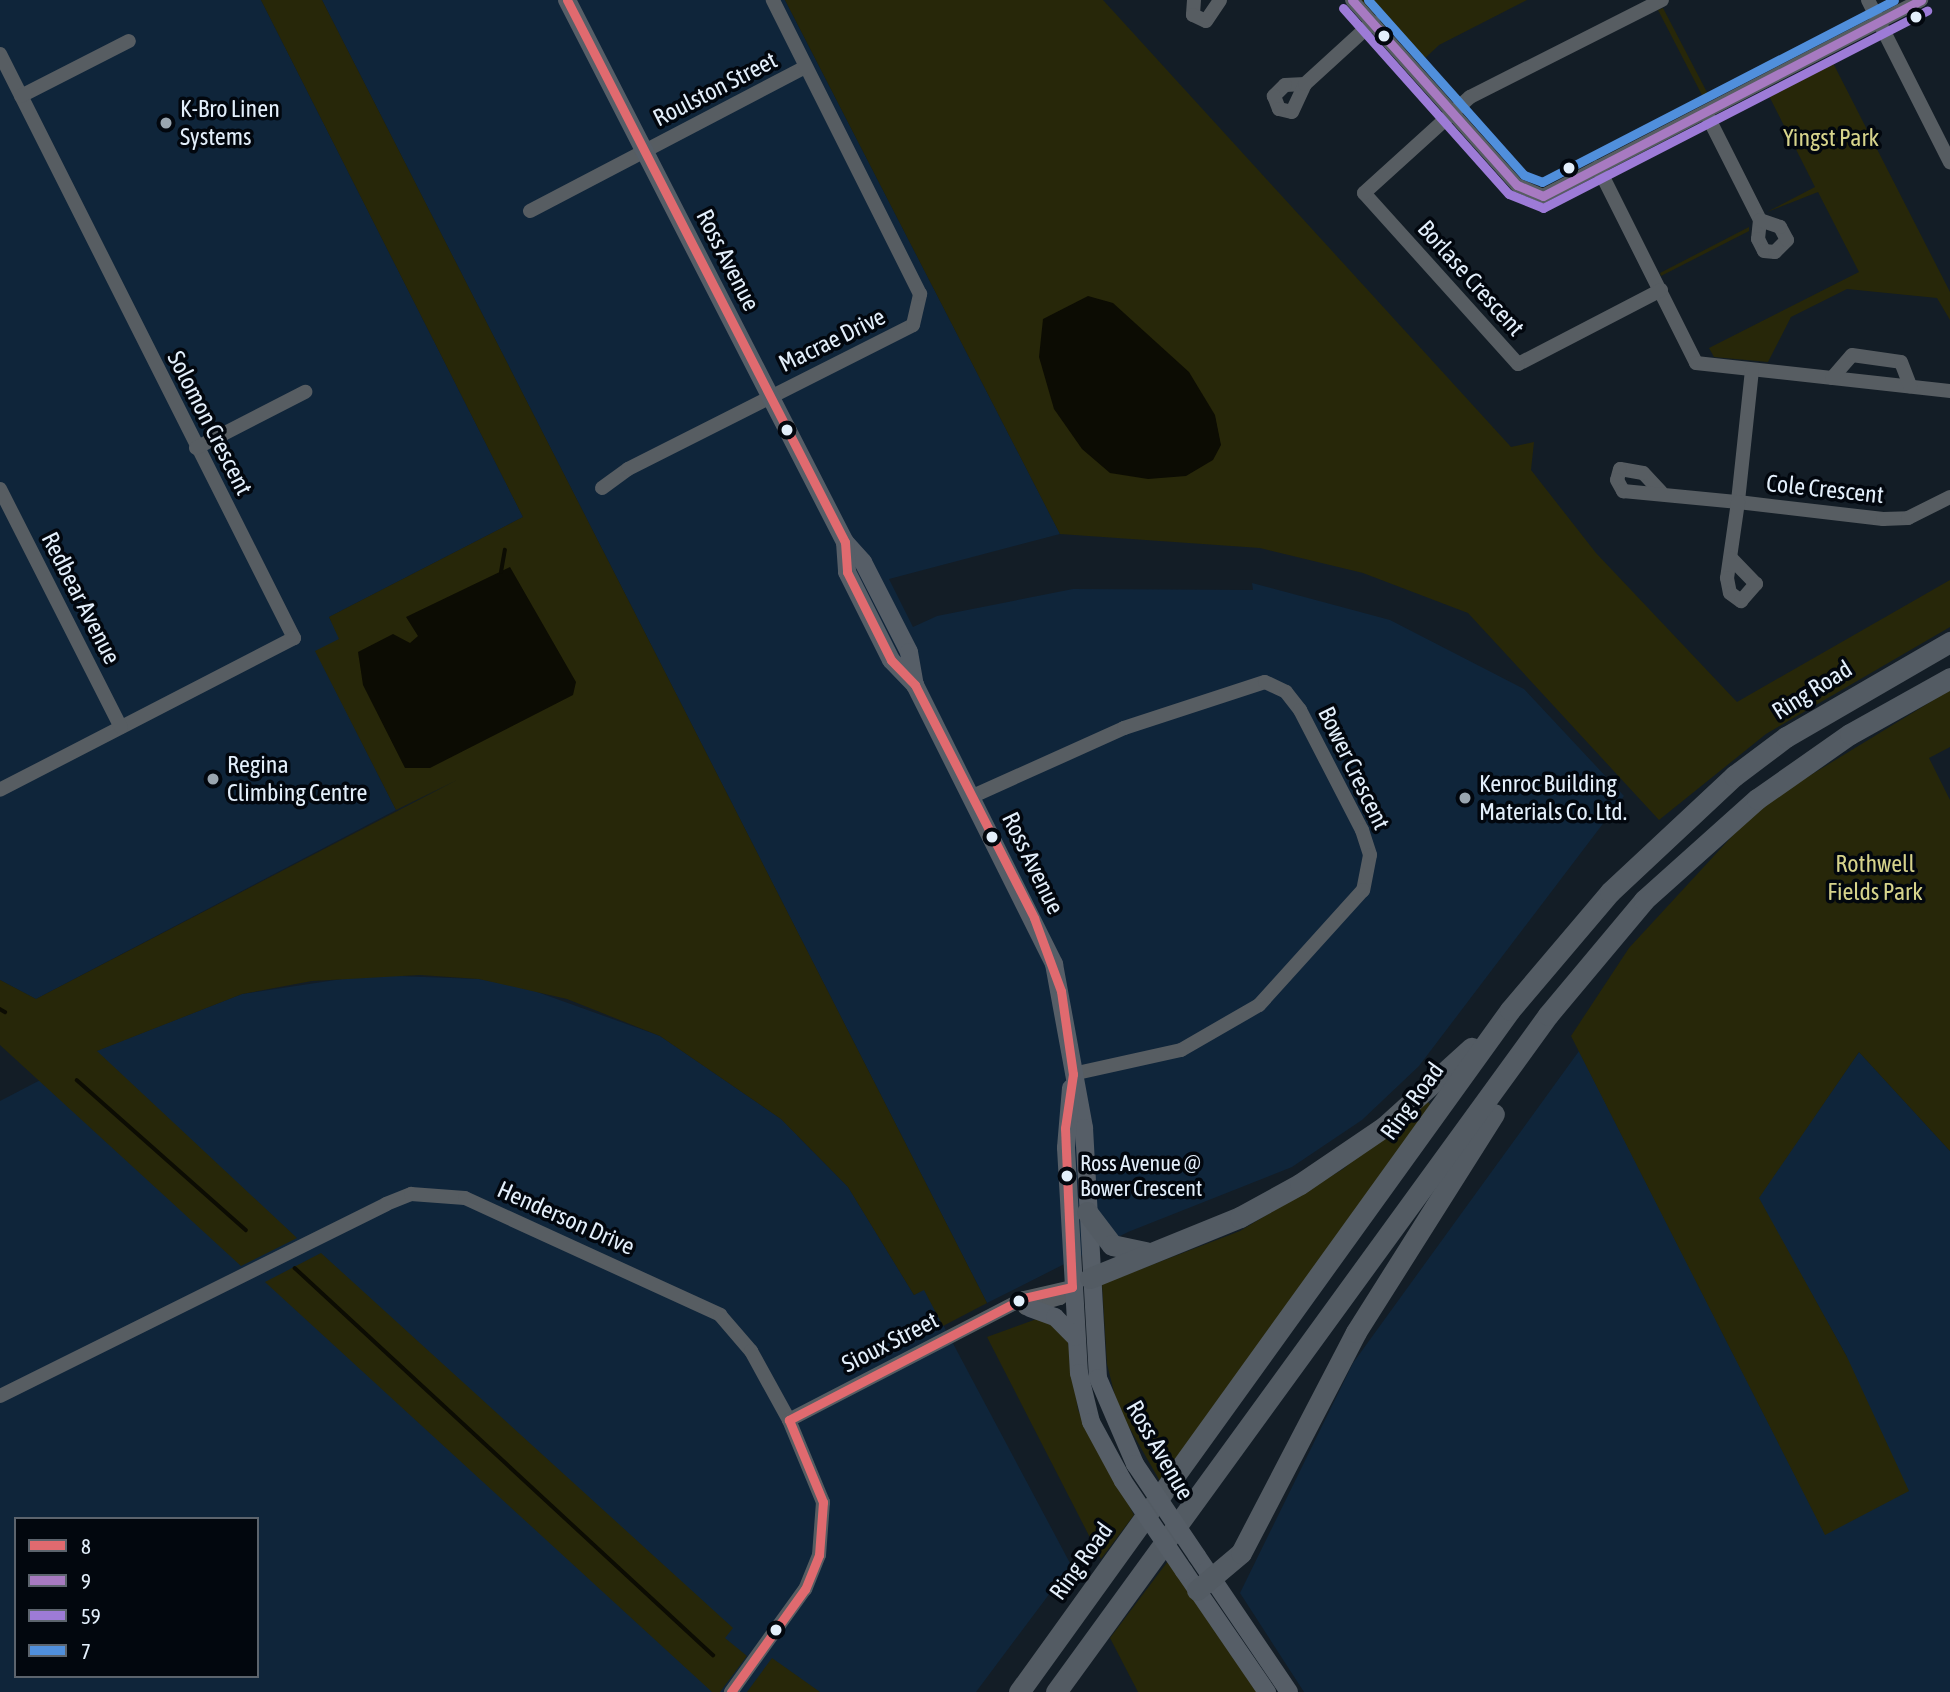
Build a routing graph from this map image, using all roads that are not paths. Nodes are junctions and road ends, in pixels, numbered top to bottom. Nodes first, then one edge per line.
1 (567, 0) edge
2 (774, 0) edge
3 (1194, 0) edge
4 (1220, 0) edge
5 (1352, 0) edge
6 (1662, 0) edge
7 (1868, 0) edge
8 (1921, 0) edge
9 (1373, 22) junction
10 (1879, 22) junction
11 (130, 41) dead end
12 (0, 54) edge
13 (806, 67) junction
14 (1305, 84) dead end
15 (21, 96) junction
16 (1456, 113) junction
17 (1706, 113) junction
18 (1947, 147) edge
19 (645, 151) junction
20 (1950, 162) edge
21 (1598, 167) junction
22 (530, 211) dead end
23 (1760, 220) dead end
24 (1661, 290) junction
25 (1752, 370) junction
26 (1832, 378) junction
27 (1910, 386) junction
28 (1950, 390) edge
29 (305, 392) dead end
30 (770, 396) junction
31 (196, 448) junction
32 (602, 488) dead end
33 (0, 489) edge
34 (1661, 492) dead end
35 (1950, 497) edge
36 (1738, 502) junction
37 (1732, 559) dead end
38 (1950, 642) edge
39 (1950, 678) edge
40 (121, 727) junction
41 (0, 790) edge
42 (973, 796) junction
43 (1613, 938) junction
44 (1510, 1010) junction
45 (1073, 1074) junction
46 (1087, 1212) junction
47 (1148, 1253) junction
48 (1081, 1282) junction
49 (1022, 1308) junction
50 (1075, 1337) junction
51 (0, 1396) edge
52 (789, 1420) junction
53 (1205, 1585) junction
54 (731, 1692) edge
55 (1019, 1692) edge
56 (1056, 1692) edge
57 (1267, 1692) edge
58 (1289, 1692) edge

1 - 19 main road, Ross Avenue
2 - 13 street, Macrae Drive
3 - 4 street
5 - 9 street
6 - 16 street
7 - 10 street
8 - 10 street
9 - 14 street
9 - 16 street
10 - 17 street
10 - 18 street
11 - 15 street
12 - 15 street, Solomon Crescent
13 - 19 street, Roulston Street
13 - 30 street, Macrae Drive
15 - 31 street, Solomon Crescent
16 - 21 street
16 - 24 street, Borlase Crescent
17 - 21 street
17 - 23 street
18 - 20 street
19 - 22 street, Roulston Street
19 - 30 main road, Ross Avenue
21 - 24 street
24 - 25 street
25 - 26 street
25 - 36 street, Cole Crescent
26 - 27 street
26 - 27 street
27 - 28 street
29 - 31 street
30 - 32 street, Macrae Drive
30 - 42 main road, Ross Avenue
31 - 40 street, Solomon Crescent
33 - 40 street, Redbear Avenue
34 - 36 street
35 - 36 street, Cole Crescent
36 - 37 street
38 - 44 highway, Ring Road
39 - 43 highway
40 - 41 street
42 - 45 main road, Ross Avenue
42 - 45 street, Bower Crescent
43 - 53 highway
43 - 56 highway
44 - 47 highway
44 - 55 highway, Ring Road
45 - 46 main road, Ross Avenue
45 - 48 main road, Ross Avenue
46 - 47 highway
46 - 48 main road, Ross Avenue
47 - 48 highway
48 - 49 street, Sioux Street
48 - 50 main road, Ross Avenue
48 - 53 main road, Ross Avenue, bridge
49 - 50 main road
49 - 52 street, Sioux Street
50 - 53 main road, Ross Avenue, bridge
51 - 52 street, Henderson Drive
52 - 54 street, Henderson Drive
53 - 57 main road, Ross Avenue
53 - 58 main road, Ross Avenue

